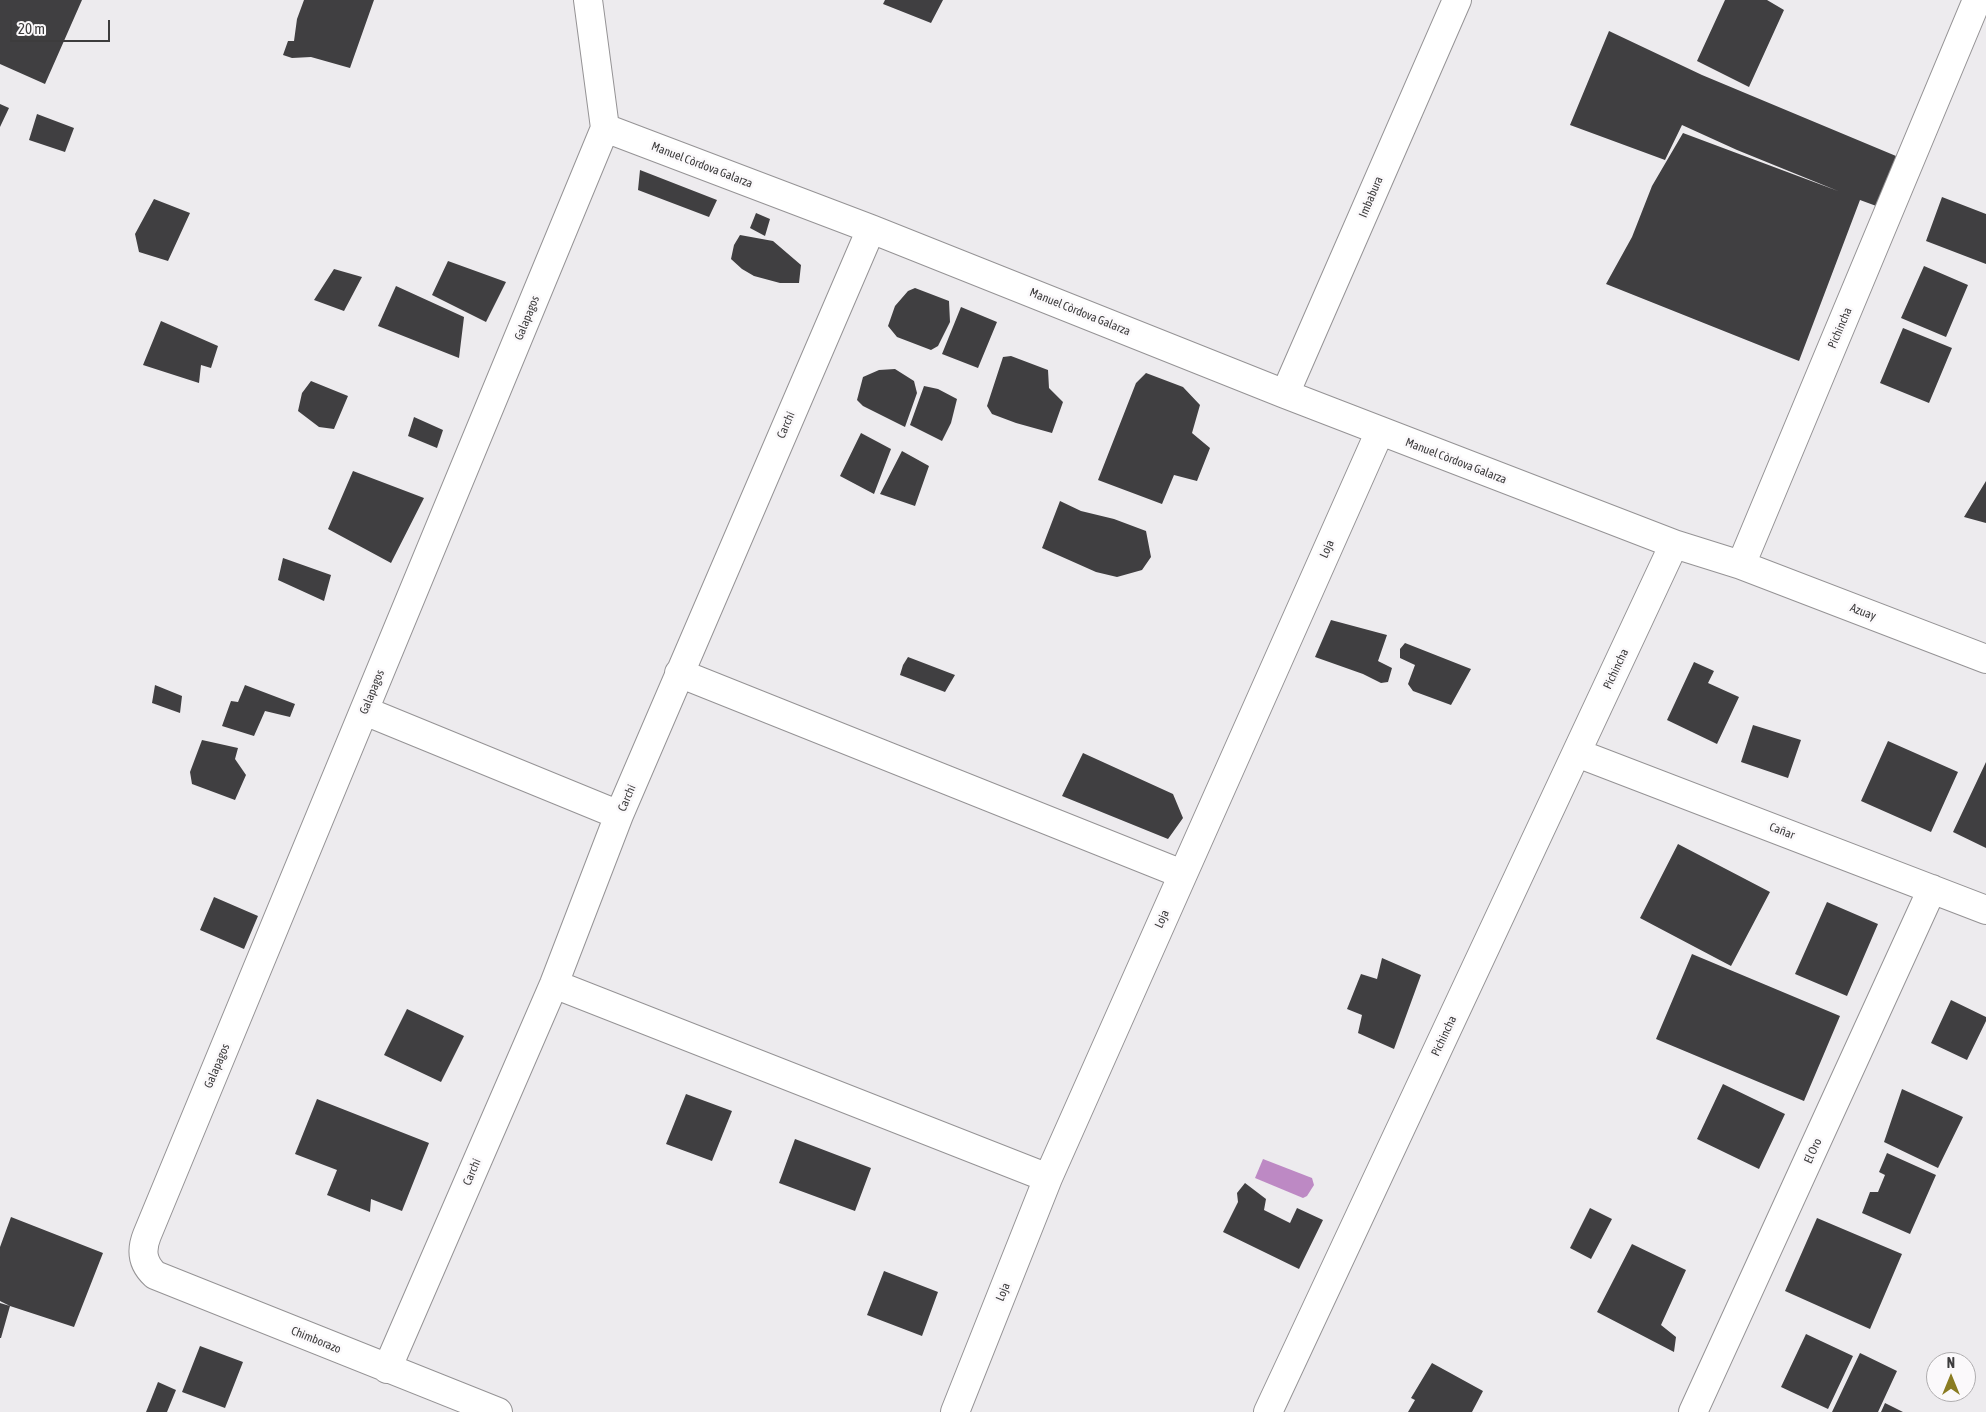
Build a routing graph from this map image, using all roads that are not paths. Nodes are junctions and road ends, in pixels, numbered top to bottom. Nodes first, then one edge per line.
1 (588, 0) edge
2 (1456, 0) edge
3 (1977, 0) edge
4 (605, 128) junction
5 (871, 229) junction
6 (1285, 394) junction
7 (1380, 431) junction
8 (1674, 544) junction
9 (1741, 565) junction
10 (1986, 659) edge
11 (679, 673) junction
12 (365, 710) junction
13 (1577, 753) junction
14 (619, 815) junction
15 (1182, 874) junction
16 (1932, 889) junction
17 (1986, 910) edge
18 (554, 984) junction
19 (1048, 1178) junction
20 (143, 1257) joint
21 (387, 1369) junction
22 (498, 1412) edge
23 (955, 1412) edge
24 (1268, 1412) edge
25 (1693, 1412) edge

1 - 4 street
2 - 6 street, Imbabura
3 - 9 street, Pichincha
4 - 5 street, Manuel Còrdova Galarza
4 - 12 street, Galapagos
5 - 6 street, Manuel Còrdova Galarza
5 - 11 street, Carchi
6 - 7 street, Manuel Còrdova Galarza
7 - 8 street, Manuel Còrdova Galarza
7 - 15 street, Loja
8 - 9 street
8 - 13 street, Pichincha
9 - 10 street, Azuay
11 - 14 street, Carchi
11 - 15 street
12 - 14 street
12 - 20 street, Galapagos
13 - 16 street, Cañar
13 - 24 street, Pichincha
14 - 18 street, Carchi
15 - 19 street, Loja
16 - 17 street, Cañar
16 - 25 street, El Oro
18 - 19 street
18 - 21 street, Carchi
19 - 23 street, Loja
20 - 21 street, Chimborazo
21 - 22 street, Chimborazo

